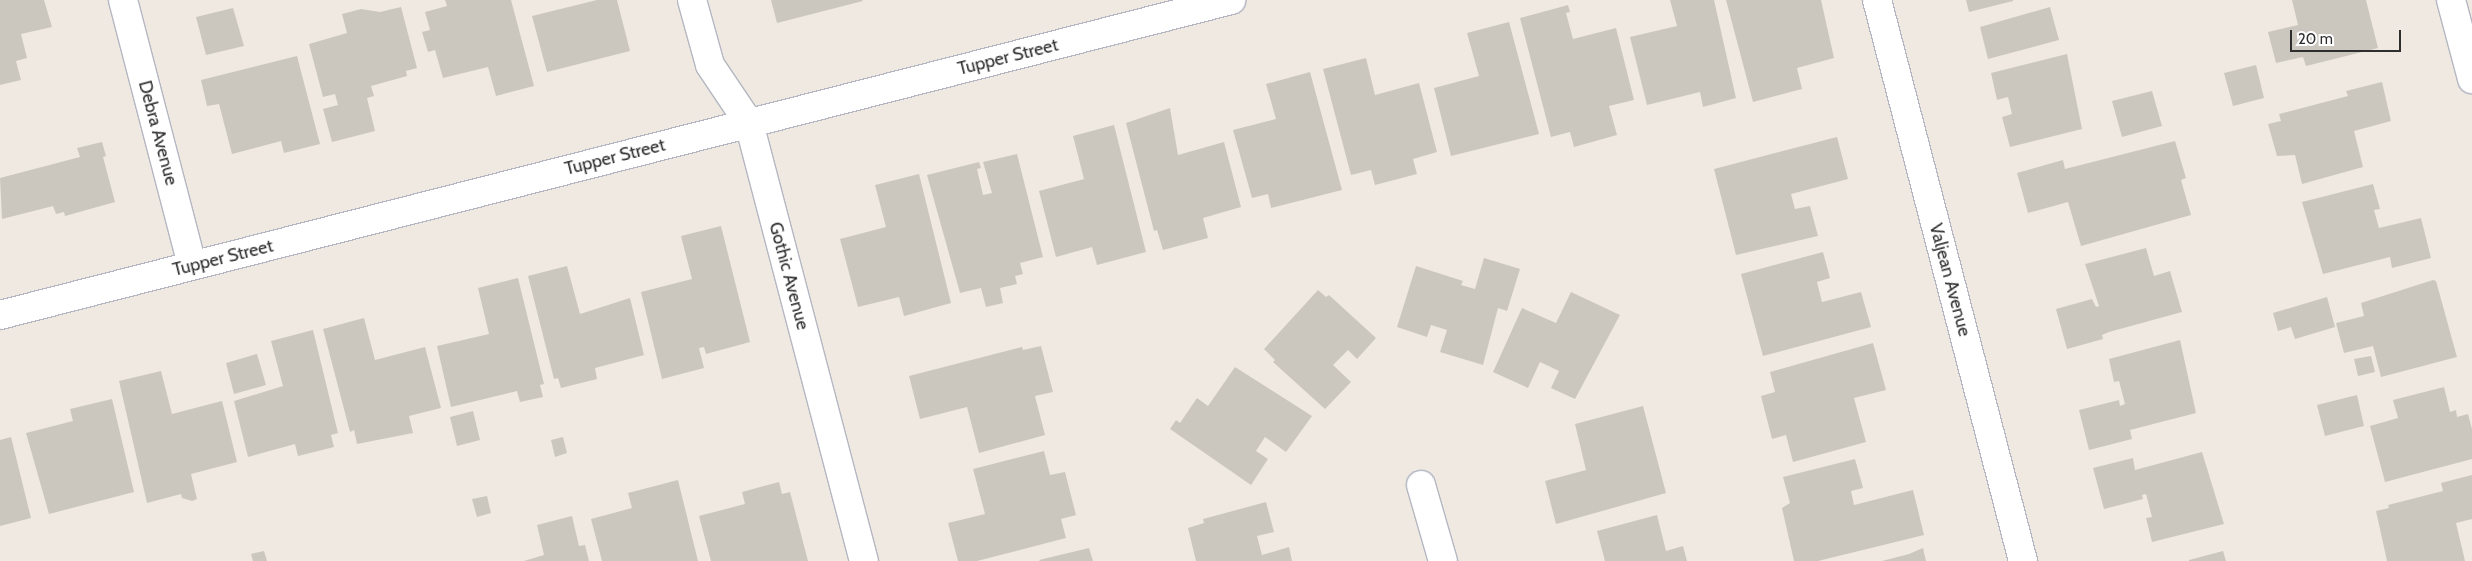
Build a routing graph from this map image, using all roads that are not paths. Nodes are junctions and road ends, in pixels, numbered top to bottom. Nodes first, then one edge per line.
1 (123, 0) edge
2 (692, 0) edge
3 (1231, 0) edge
4 (1877, 0) edge
5 (2451, 0) edge
6 (2472, 79) edge
7 (749, 123) junction
8 (192, 266) junction
9 (0, 315) edge
10 (1421, 485) dead end
11 (864, 561) edge
12 (1443, 561) edge
13 (2022, 561) edge

1 - 8 street, Debra Avenue
2 - 7 street, Gothic Avenue
3 - 7 street, Tupper Street
4 - 13 street, Valjean Avenue
5 - 6 street
7 - 8 street, Tupper Street
7 - 11 street, Gothic Avenue
8 - 9 street, Tupper Street
10 - 12 street

